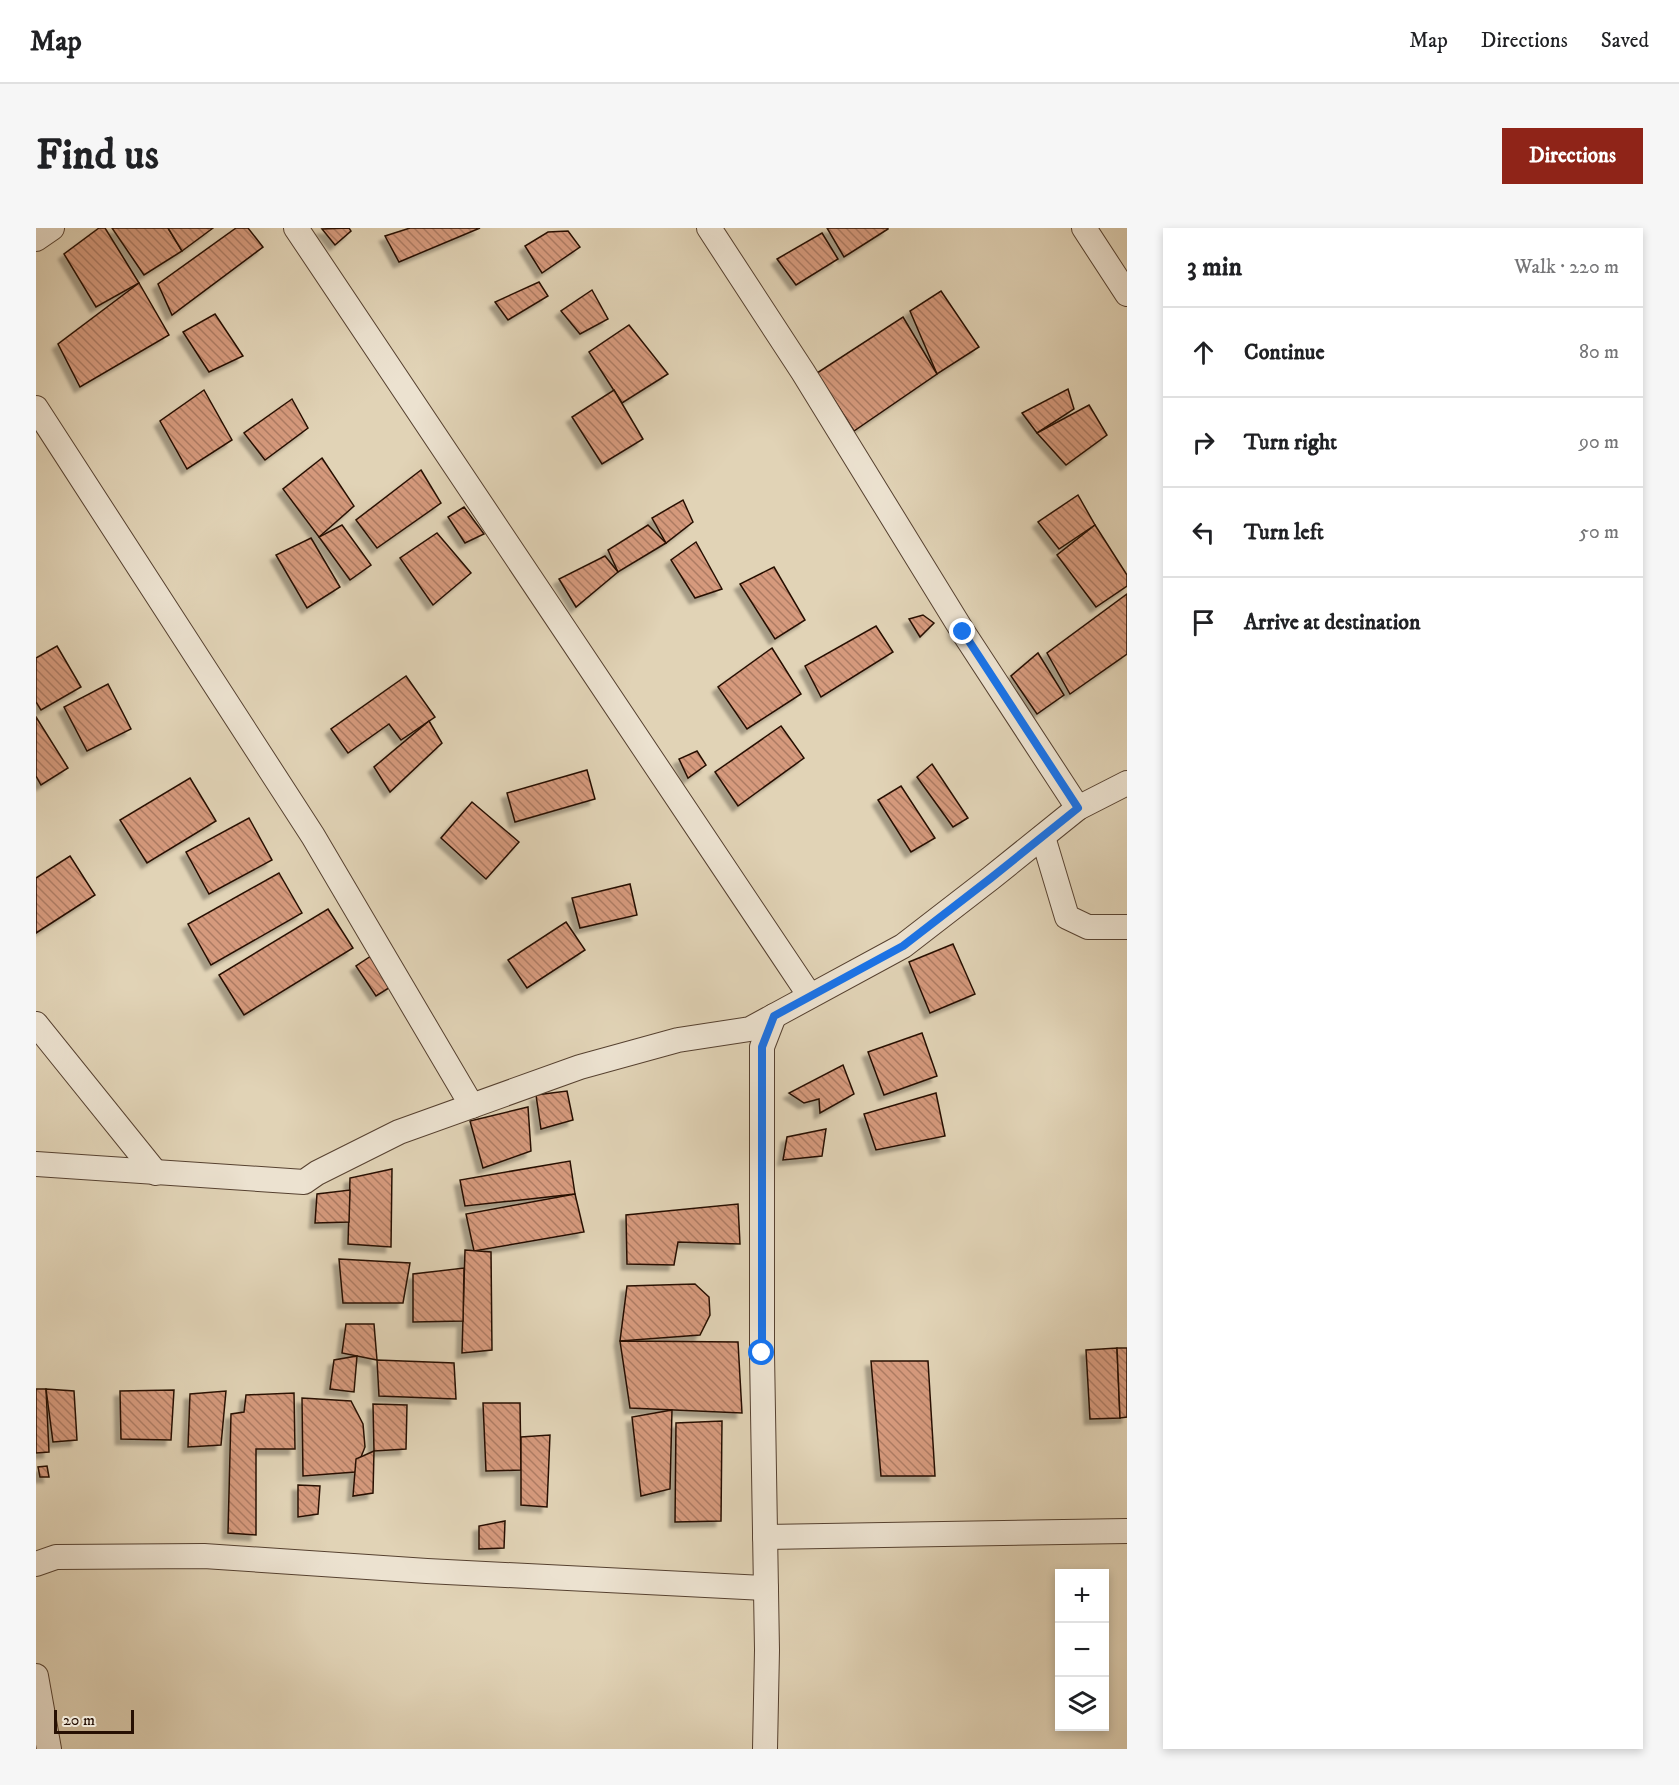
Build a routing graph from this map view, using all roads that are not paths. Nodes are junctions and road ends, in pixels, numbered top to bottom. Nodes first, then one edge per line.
1 (52, 228) edge
2 (296, 228) edge
3 (709, 228) edge
4 (1084, 228) edge
5 (36, 239) edge
6 (1127, 294) edge
7 (36, 408) edge
8 (1127, 783) edge
9 (1078, 808) junction
10 (1043, 837) junction
11 (1127, 927) edge
12 (810, 996) junction
13 (774, 1016) junction
14 (36, 1024) edge
15 (743, 1029) junction
16 (762, 1047) junction
17 (472, 1106) junction
18 (36, 1164) edge
19 (156, 1173) junction
20 (1127, 1531) edge
21 (765, 1537) junction
22 (36, 1564) edge
23 (766, 1588) junction
24 (36, 1676) edge
25 (49, 1749) edge
26 (765, 1749) edge

1 - 5 street
2 - 12 street
3 - 9 street
4 - 6 street
7 - 17 street
8 - 9 street
9 - 10 street
10 - 11 street
10 - 12 street
12 - 13 street
13 - 15 street
13 - 16 street
14 - 19 street
15 - 16 street
15 - 17 street
16 - 21 street
17 - 19 street
18 - 19 street
20 - 21 street
21 - 23 street
22 - 23 street
23 - 26 street
24 - 25 street

